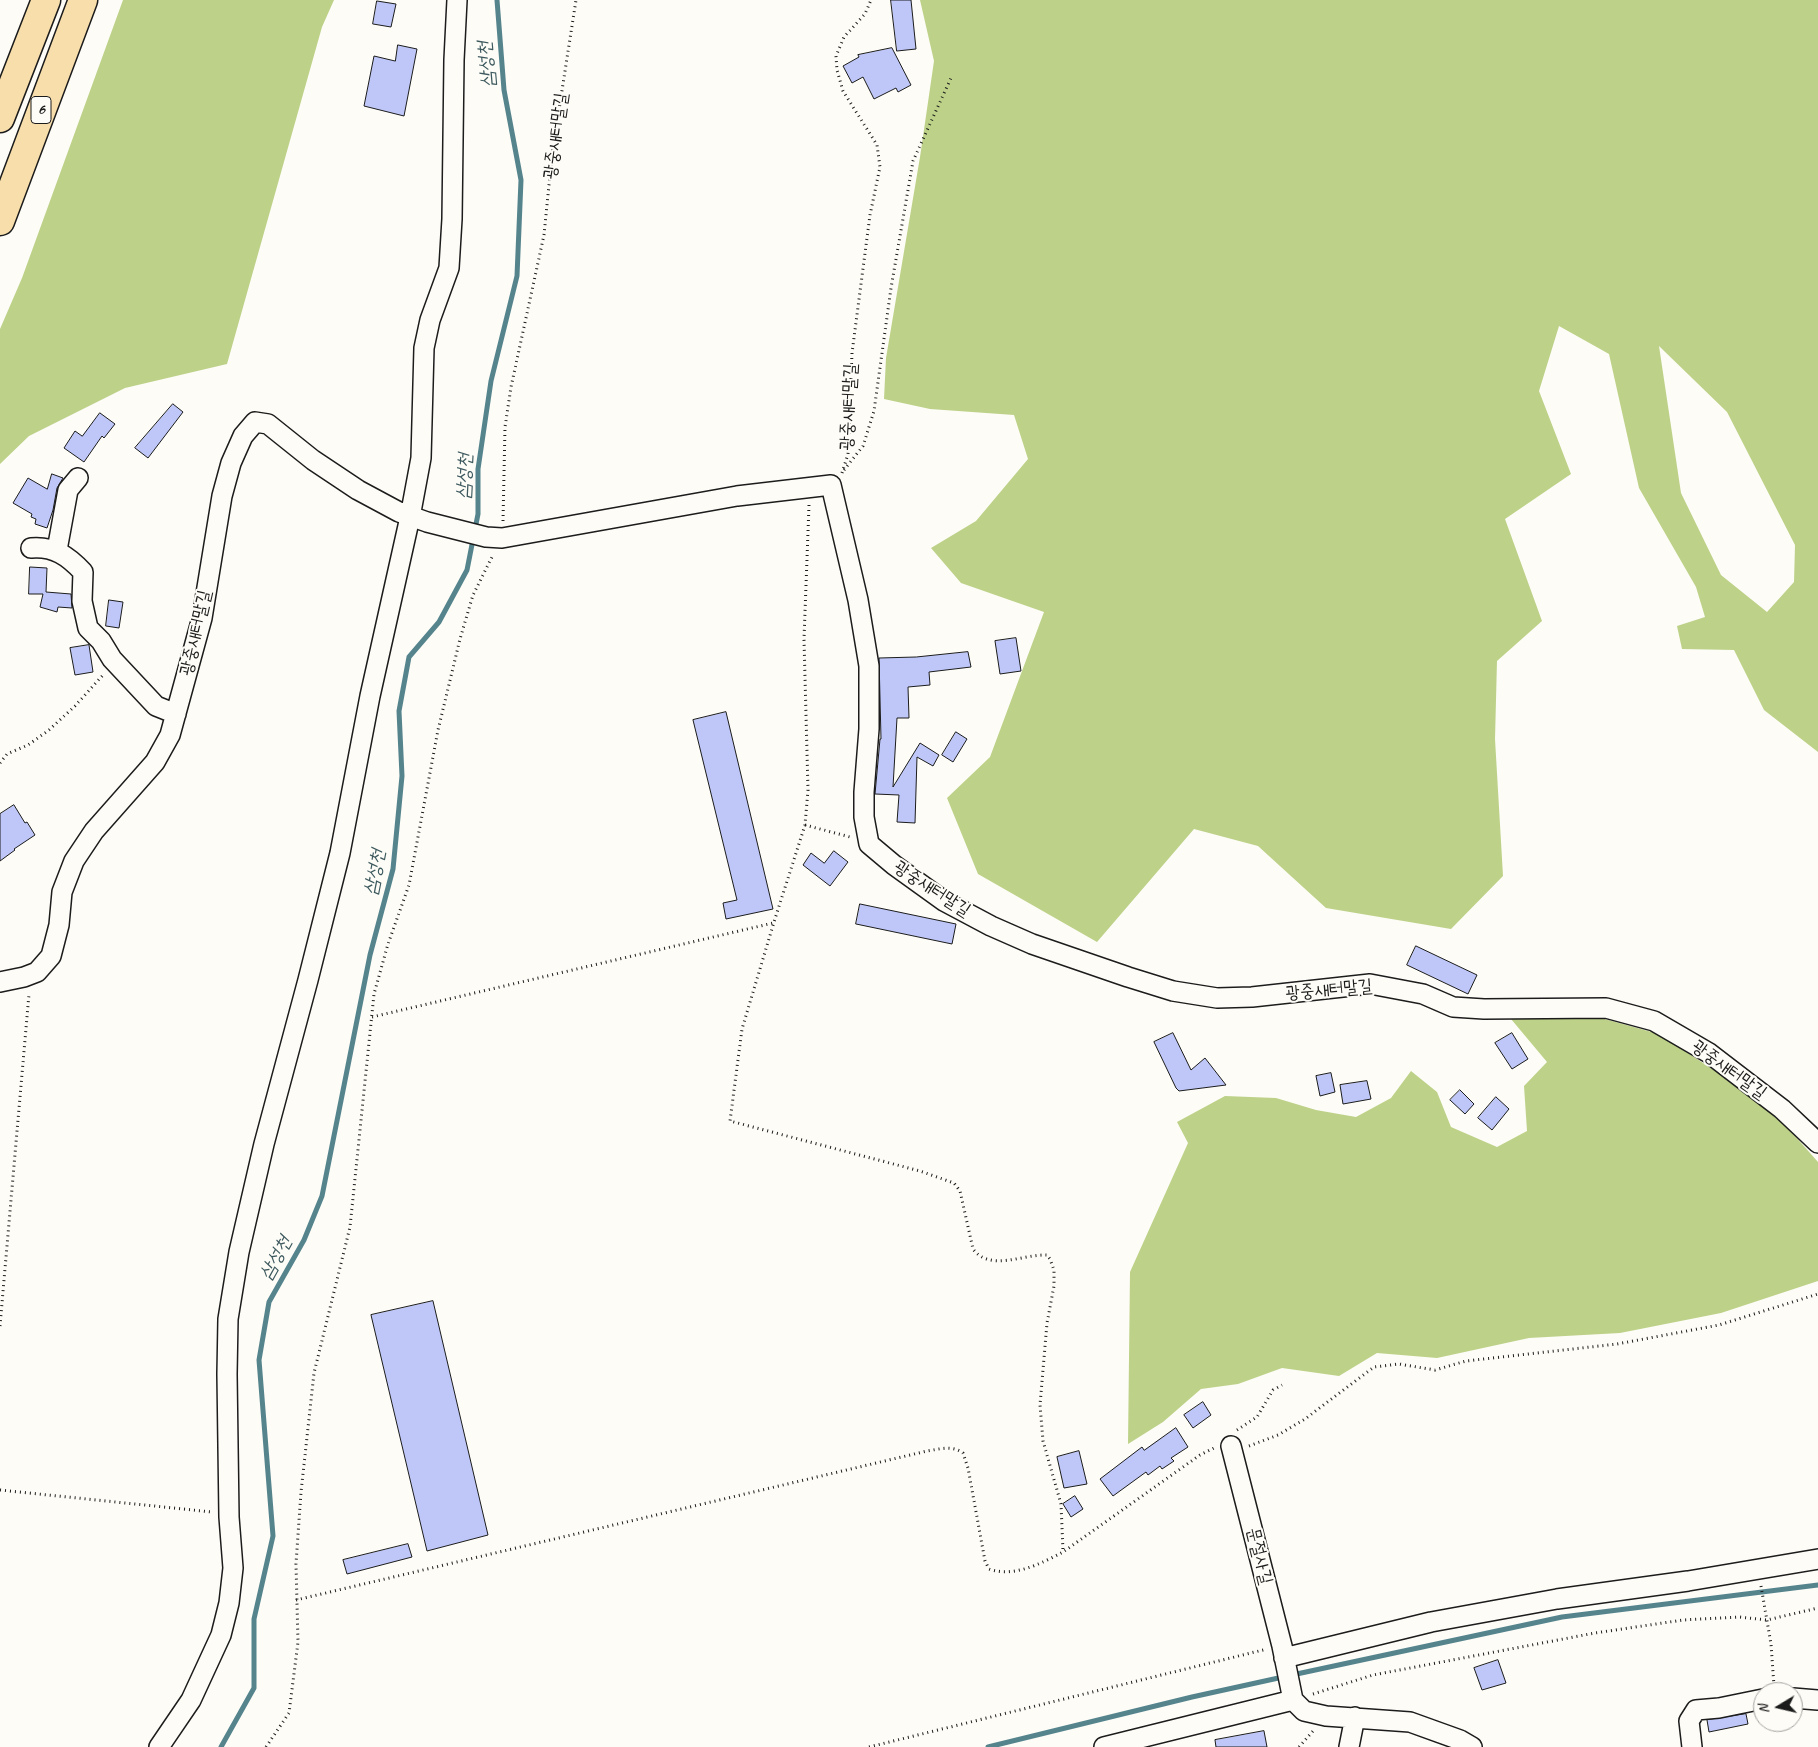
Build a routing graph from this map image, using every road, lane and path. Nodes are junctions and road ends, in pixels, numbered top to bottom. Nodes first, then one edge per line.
1 (46, 0) edge
2 (83, 0) edge
3 (457, 0) edge
4 (576, 0) edge
5 (871, 0) edge
6 (951, 78) dead end
7 (0, 118) edge
8 (0, 221) edge
9 (78, 478) dead end
10 (837, 479) junction
11 (810, 487) junction
12 (418, 520) junction
13 (494, 537) junction
14 (31, 548) dead end
15 (57, 550) junction
16 (112, 659) junction
17 (176, 714) junction
18 (0, 763) edge
19 (805, 825) junction
20 (869, 844) junction
21 (774, 922) junction
22 (37, 972) junction
23 (0, 982) edge
24 (372, 1017) junction
25 (1818, 1143) edge
26 (1818, 1294) edge
27 (0, 1326) edge
28 (1282, 1385) dead end
29 (1229, 1445) junction
30 (0, 1490) edge
31 (229, 1517) junction
32 (1063, 1552) junction
33 (1818, 1559) edge
34 (1760, 1579) dead end
35 (296, 1600) junction
36 (1818, 1608) edge
37 (1766, 1618) junction
38 (1284, 1657) junction
39 (1773, 1682) edge
40 (1292, 1696) junction
41 (1803, 1699) edge
42 (1818, 1700) edge
43 (1753, 1701) edge
44 (1355, 1717) junction
45 (1463, 1744) edge
46 (159, 1747) edge
47 (266, 1747) edge
48 (869, 1747) edge
49 (1104, 1747) edge
50 (1350, 1747) edge
51 (1692, 1747) edge

1 - 7 highway, 6
2 - 8 highway, 6
3 - 12 street
4 - 13 path, 광중새터말길
5 - 10 path, 광중새터말길
6 - 10 path
9 - 15 street
10 - 11 street
10 - 20 street
11 - 13 street
11 - 19 path
12 - 13 street
12 - 17 street, 광중새터말길
12 - 31 street
13 - 24 path
14 - 15 street
15 - 16 street
16 - 17 street
16 - 18 path
17 - 22 street, 광중새터말길
19 - 20 path
19 - 21 path
20 - 25 street, 광중새터말길
21 - 24 path
21 - 32 path
22 - 23 street
22 - 27 path
24 - 35 path
26 - 29 path
28 - 29 path
29 - 32 path
29 - 38 street, 문절사길
30 - 31 path
31 - 46 street
32 - 35 path
33 - 38 street
34 - 37 path
35 - 47 path
36 - 37 path
37 - 39 path
37 - 40 path
38 - 40 street, 문절사길
38 - 48 path
40 - 44 street
40 - 49 street
41 - 42 street
43 - 51 street
44 - 45 street
44 - 50 street

